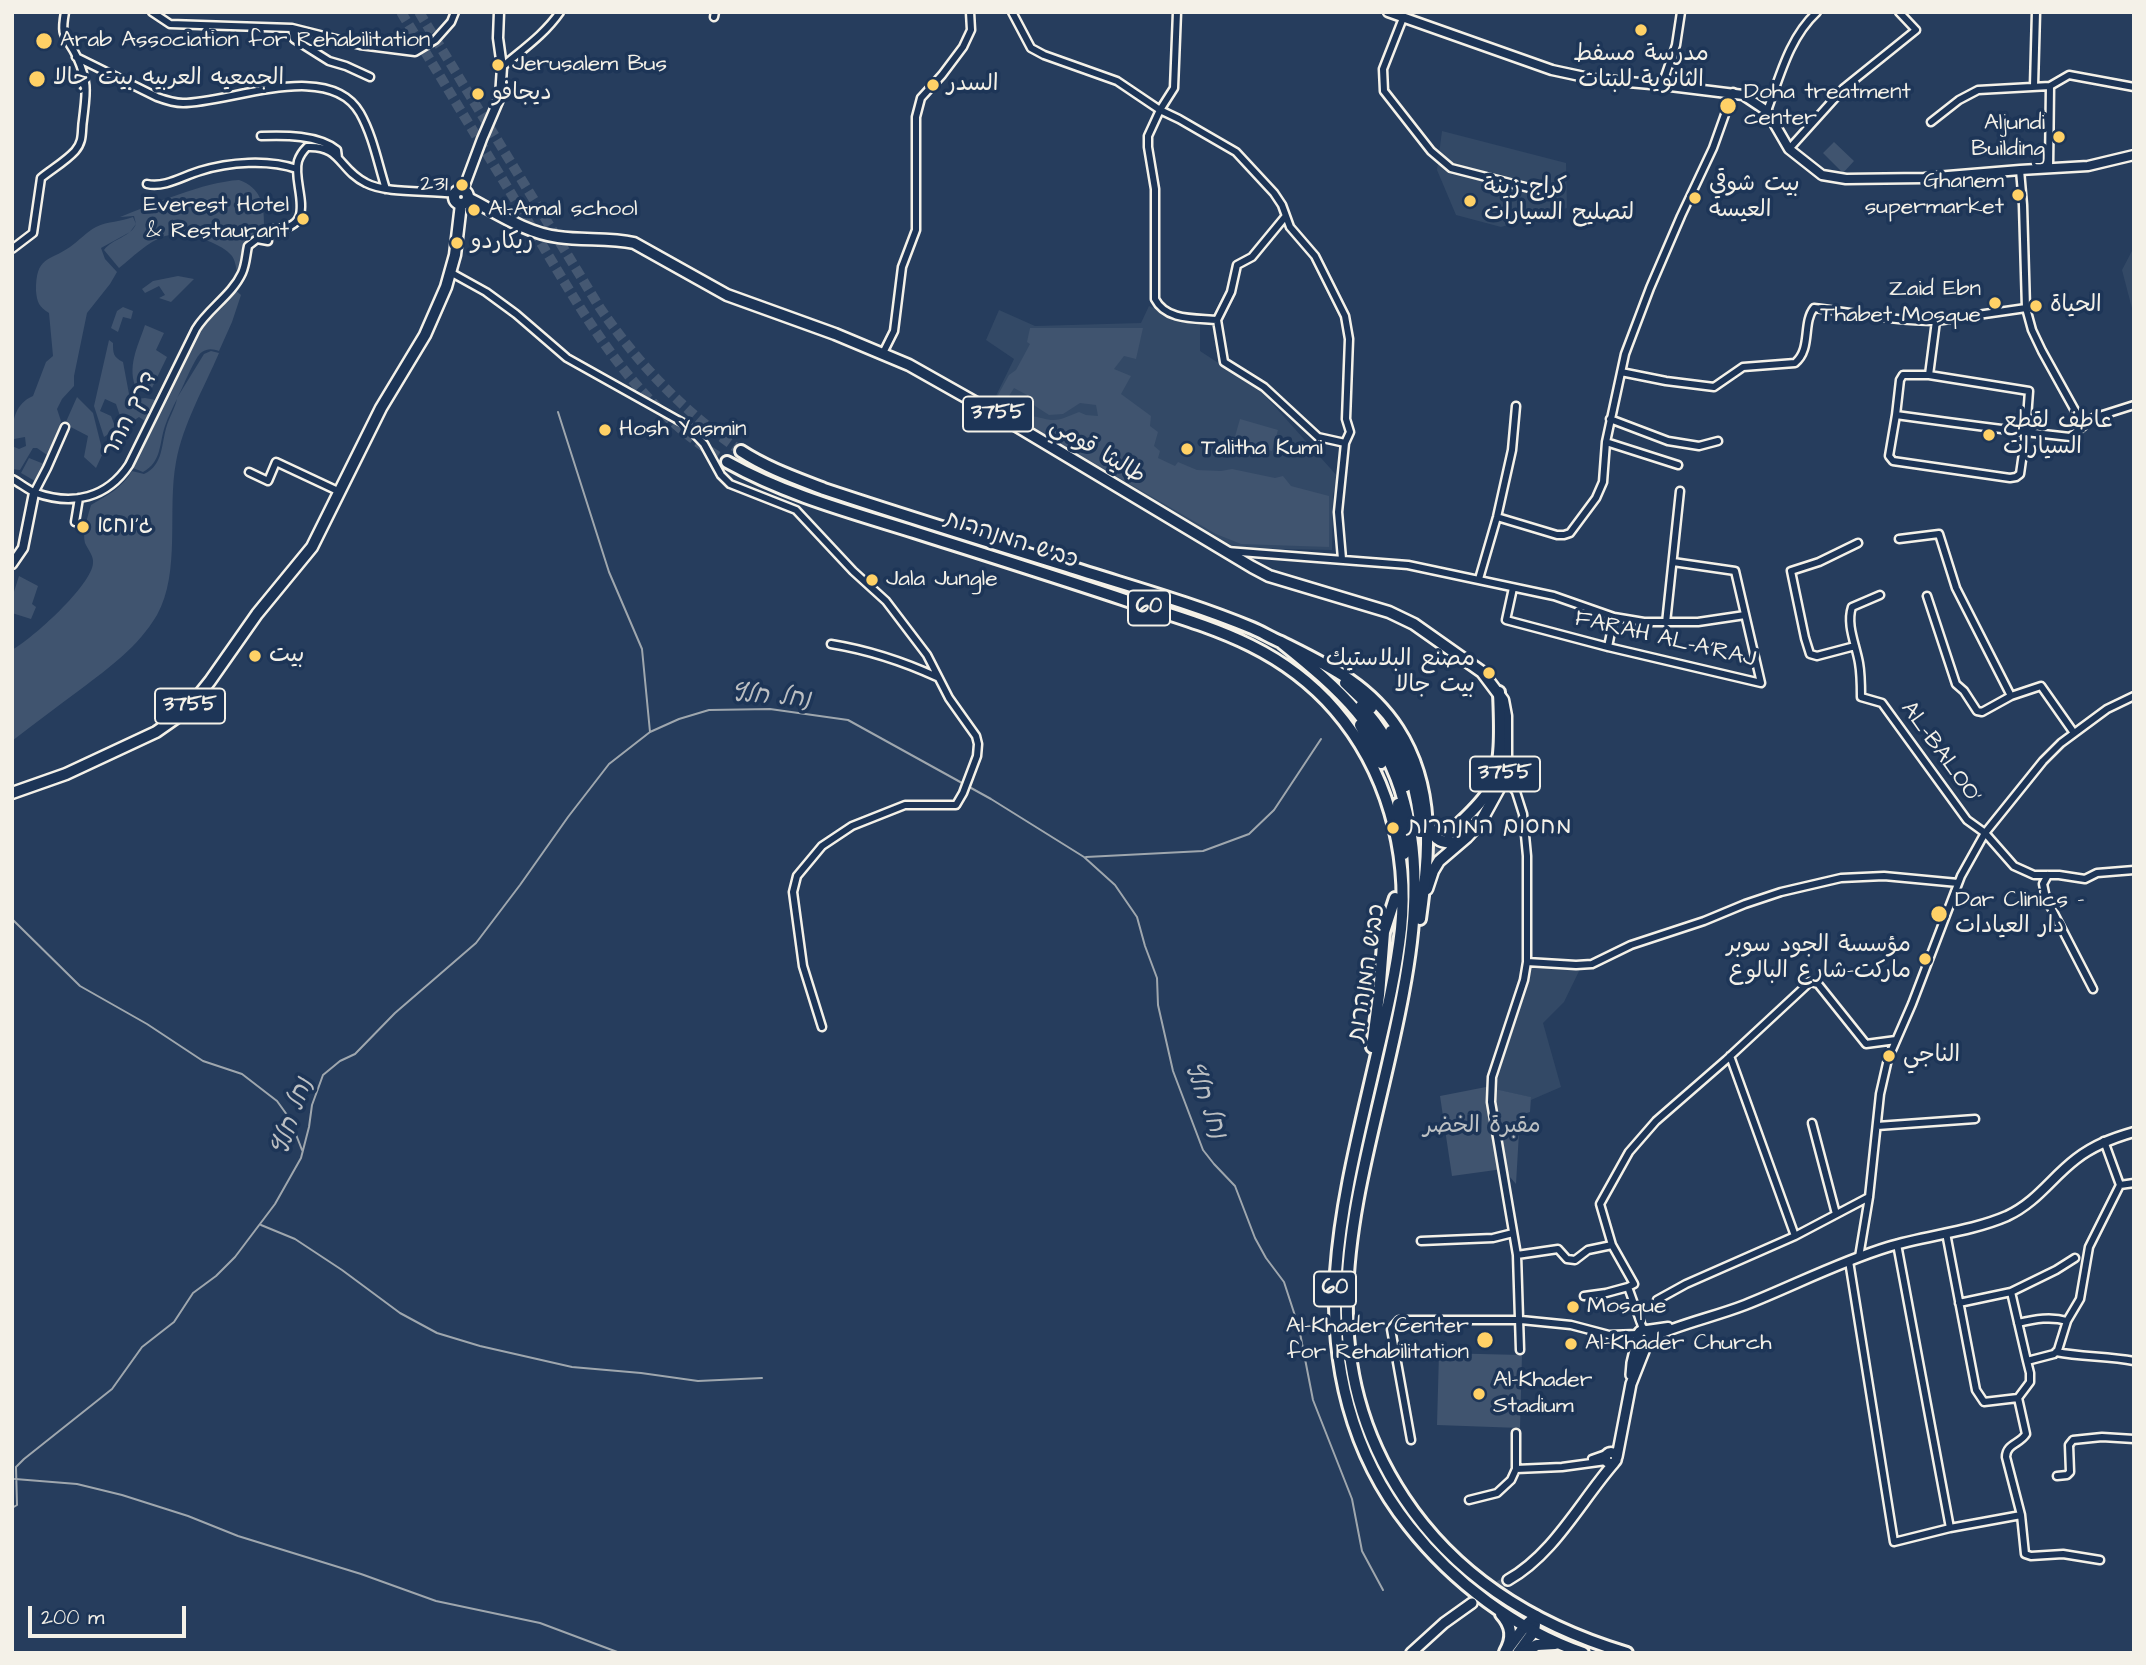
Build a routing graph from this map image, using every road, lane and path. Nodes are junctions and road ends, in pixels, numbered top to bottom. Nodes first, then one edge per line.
1 (65, 12) edge
2 (152, 12) edge
3 (455, 12) edge
4 (499, 12) edge
5 (560, 12) edge
6 (970, 12) edge
7 (1012, 12) edge
8 (1177, 12) edge
9 (1388, 12) edge
10 (1681, 12) edge
11 (1899, 12) edge
12 (2036, 12) edge
13 (1813, 13) edge
14 (1403, 18) junction
15 (292, 28) junction
16 (76, 57) junction
17 (502, 67) junction
18 (370, 77) dead end
19 (1662, 85) junction
20 (2034, 86) junction
21 (2050, 86) junction
22 (2134, 88) edge
23 (1733, 92) junction
24 (1160, 110) junction
25 (1767, 111) junction
26 (1931, 122) dead end
27 (261, 136) dead end
28 (1788, 149) junction
29 (2134, 155) edge
30 (339, 160) junction
31 (2049, 168) junction
32 (297, 169) junction
33 (2020, 170) junction
34 (147, 184) dead end
35 (386, 189) junction
36 (1533, 189) dead end
37 (461, 196) junction
38 (1285, 216) junction
39 (271, 229) dead end
40 (268, 241) dead end
41 (12, 249) edge
42 (450, 272) junction
43 (2026, 308) junction
44 (1217, 320) junction
45 (1936, 321) junction
46 (883, 352) junction
47 (1621, 372) junction
48 (1929, 375) junction
49 (2134, 405) edge
50 (1516, 406) dead end
51 (1896, 415) junction
52 (1611, 419) junction
53 (2083, 425) junction
54 (65, 427) dead end
55 (2026, 432) junction
56 (1718, 441) dead end
57 (1606, 442) junction
58 (1345, 443) junction
59 (741, 451) tunnel mouth
60 (727, 462) tunnel mouth
61 (1678, 465) dead end
62 (249, 472) dead end
63 (12, 479) edge
64 (1680, 491) dead end
65 (341, 492) junction
66 (34, 493) junction
67 (79, 498) junction
68 (1497, 517) junction
69 (75, 522) dead end
70 (1899, 539) dead end
71 (1858, 543) dead end
72 (1223, 551) junction
73 (1342, 559) junction
74 (1672, 562) junction
75 (12, 564) edge
76 (1479, 579) junction
77 (1513, 588) junction
78 (1880, 596) dead end
79 (1927, 596) dead end
80 (1745, 615) junction
81 (1614, 617) junction
82 (1666, 623) junction
83 (831, 644) dead end
84 (1286, 645) junction
85 (1854, 646) junction
86 (1608, 647) junction
87 (937, 677) junction
88 (1499, 692) junction
89 (2011, 696) junction
90 (2134, 696) edge
91 (1376, 731) junction
92 (2074, 733) junction
93 (1504, 776) junction
94 (12, 793) edge
95 (1427, 820) junction
96 (1985, 833) junction
97 (1449, 834) tunnel mouth
98 (1460, 842) junction
99 (2134, 870) edge
100 (2048, 875) junction
101 (1958, 883) junction
102 (1395, 898) tunnel mouth
103 (1418, 930) junction
104 (1527, 962) junction
105 (1409, 964) junction
106 (2093, 989) dead end
107 (822, 1027) dead end
108 (1896, 1040) junction
109 (1730, 1056) junction
110 (1975, 1119) dead end
111 (1362, 1120) junction
112 (1812, 1123) dead end
113 (1877, 1126) junction
114 (2134, 1132) edge
115 (2104, 1141) junction
116 (2134, 1183) edge
117 (2120, 1185) junction
118 (1870, 1197) junction
119 (1836, 1214) junction
120 (1513, 1233) junction
121 (1946, 1233) junction
122 (1795, 1236) junction
123 (1421, 1241) dead end
124 (1897, 1244) junction
125 (1612, 1245) junction
126 (1517, 1255) junction
127 (1858, 1257) junction
128 (2075, 1258) dead end
129 (1849, 1261) junction
130 (1628, 1287) junction
131 (2011, 1292) junction
132 (1584, 1296) dead end
133 (1657, 1300) dead end
134 (1959, 1303) junction
135 (1521, 1320) junction
136 (2067, 1321) junction
137 (2018, 1323) junction
138 (1644, 1335) junction
139 (1520, 1350) dead end
140 (2056, 1352) junction
141 (2134, 1361) edge
142 (2027, 1362) junction
143 (2018, 1398) junction
144 (1516, 1433) dead end
145 (2134, 1439) edge
146 (1411, 1440) dead end
147 (1611, 1458) junction
148 (1517, 1469) junction
149 (2057, 1476) dead end
150 (1469, 1500) dead end
151 (2021, 1515) junction
152 (1950, 1528) junction
153 (2100, 1560) dead end
154 (1508, 1580) tunnel mouth
155 (1472, 1603) tunnel mouth
156 (1492, 1604) junction
157 (1536, 1616) junction
158 (1530, 1629) junction
159 (1561, 1645) junction
160 (1415, 1650) edge
161 (1505, 1652) edge
162 (1520, 1653) edge
163 (1583, 1653) edge
164 (1627, 1653) edge

1 - 16 street
2 - 15 street
3 - 15 street
4 - 17 street
5 - 17 street
6 - 46 street
7 - 24 street
8 - 24 street
9 - 14 street
10 - 19 street
11 - 28 street
12 - 20 street
13 - 25 street
14 - 19 street
14 - 36 street
15 - 18 street
16 - 35 street
16 - 41 street
17 - 37 street
19 - 23 street
20 - 21 street
20 - 26 street
21 - 22 street
21 - 31 street
23 - 25 street
23 - 47 street
24 - 38 street
24 - 44 street
25 - 28 street
27 - 30 street
28 - 33 street
29 - 31 street
30 - 32 street
30 - 35 street
31 - 33 street
32 - 34 street
32 - 39 street
33 - 43 street
35 - 37 street
37 - 42 main road, 3755
37 - 46 main road, طاليثا قومي / 3755
38 - 44 street
38 - 58 street
40 - 67 street, דרך ההר
42 - 65 main road, 3755
42 - 87 street
43 - 45 street
43 - 53 street
44 - 58 street
45 - 47 street
45 - 48 street
46 - 72 main road, طاليثا قومي / 3755
47 - 52 street
48 - 51 street
48 - 55 street
49 - 53 street
50 - 68 street
51 - 55 street
51 - 55 street
52 - 56 street
52 - 57 street
53 - 55 street
54 - 66 street
57 - 61 street
57 - 68 street
58 - 73 street
59 - 84 highway, כביש המנהרות / 60
60 - 91 highway, כביש המנהרות / 60
62 - 65 street
63 - 66 street
64 - 74 street
65 - 94 main road, 3755
66 - 67 street, דרך ההר
66 - 75 street
67 - 69 street
68 - 76 street
70 - 89 street
71 - 85 street
72 - 73 street
72 - 88 main road, طاليثا قومي / 3755
73 - 76 street
74 - 80 street, FARAH AL-A'RAJ
74 - 82 street
76 - 77 street
77 - 81 street
77 - 86 street, FARAH AL-A'RAJ
78 - 85 street, AL-BALOO'
79 - 89 street
80 - 82 street
80 - 86 street, FARAH AL-A'RAJ
81 - 82 street
81 - 86 street
83 - 87 street
84 - 91 highway, 60
84 - 91 highway, 60
85 - 96 street, AL-BALOO'
87 - 107 street
88 - 93 main road, 3755
88 - 97 highway
89 - 92 street
90 - 92 street
91 - 95 highway, 60
91 - 103 highway, 60
91 - 105 highway, 60
91 - 111 highway, כביש המנהרות / 60
92 - 96 street
93 - 98 main road, 3755
93 - 104 street
95 - 98 main road
95 - 103 highway, 60
96 - 100 street
96 - 101 street
98 - 103 main road, 3755
99 - 100 street
100 - 106 street
101 - 104 street
101 - 108 street
102 - 111 highway
103 - 105 highway, 60
104 - 120 street
105 - 157 highway, כביש המנהרות / 60
108 - 109 street
108 - 113 street
109 - 122 street
109 - 125 street
110 - 113 street
111 - 156 highway, כביש המנהרות / 60
112 - 119 street
113 - 118 street
114 - 115 street
115 - 117 street
115 - 121 street
116 - 117 street
117 - 136 street
118 - 119 street
118 - 127 street
119 - 122 street
120 - 123 street
120 - 126 street
121 - 124 street
121 - 134 street
122 - 133 street
124 - 127 street
124 - 152 street
125 - 126 street
125 - 130 street
126 - 135 street
127 - 129 street
128 - 131 street
129 - 138 street
129 - 152 street
130 - 132 street
130 - 138 street
131 - 134 street
131 - 137 street
134 - 143 street
135 - 138 street
135 - 139 street
135 - 146 street
136 - 137 street
136 - 140 street
137 - 142 street
138 - 147 main road
140 - 141 street
140 - 142 street
142 - 143 street
143 - 151 street
144 - 148 street
145 - 149 street
147 - 148 street
147 - 154 main road
148 - 150 street
151 - 152 street
151 - 153 street
155 - 160 main road
156 - 158 highway, כביש המנהרות / 60
156 - 161 highway
157 - 158 main road
157 - 164 highway, 60
158 - 159 highway, 60
158 - 161 main road
158 - 162 main road
159 - 162 highway
159 - 163 highway, 60

